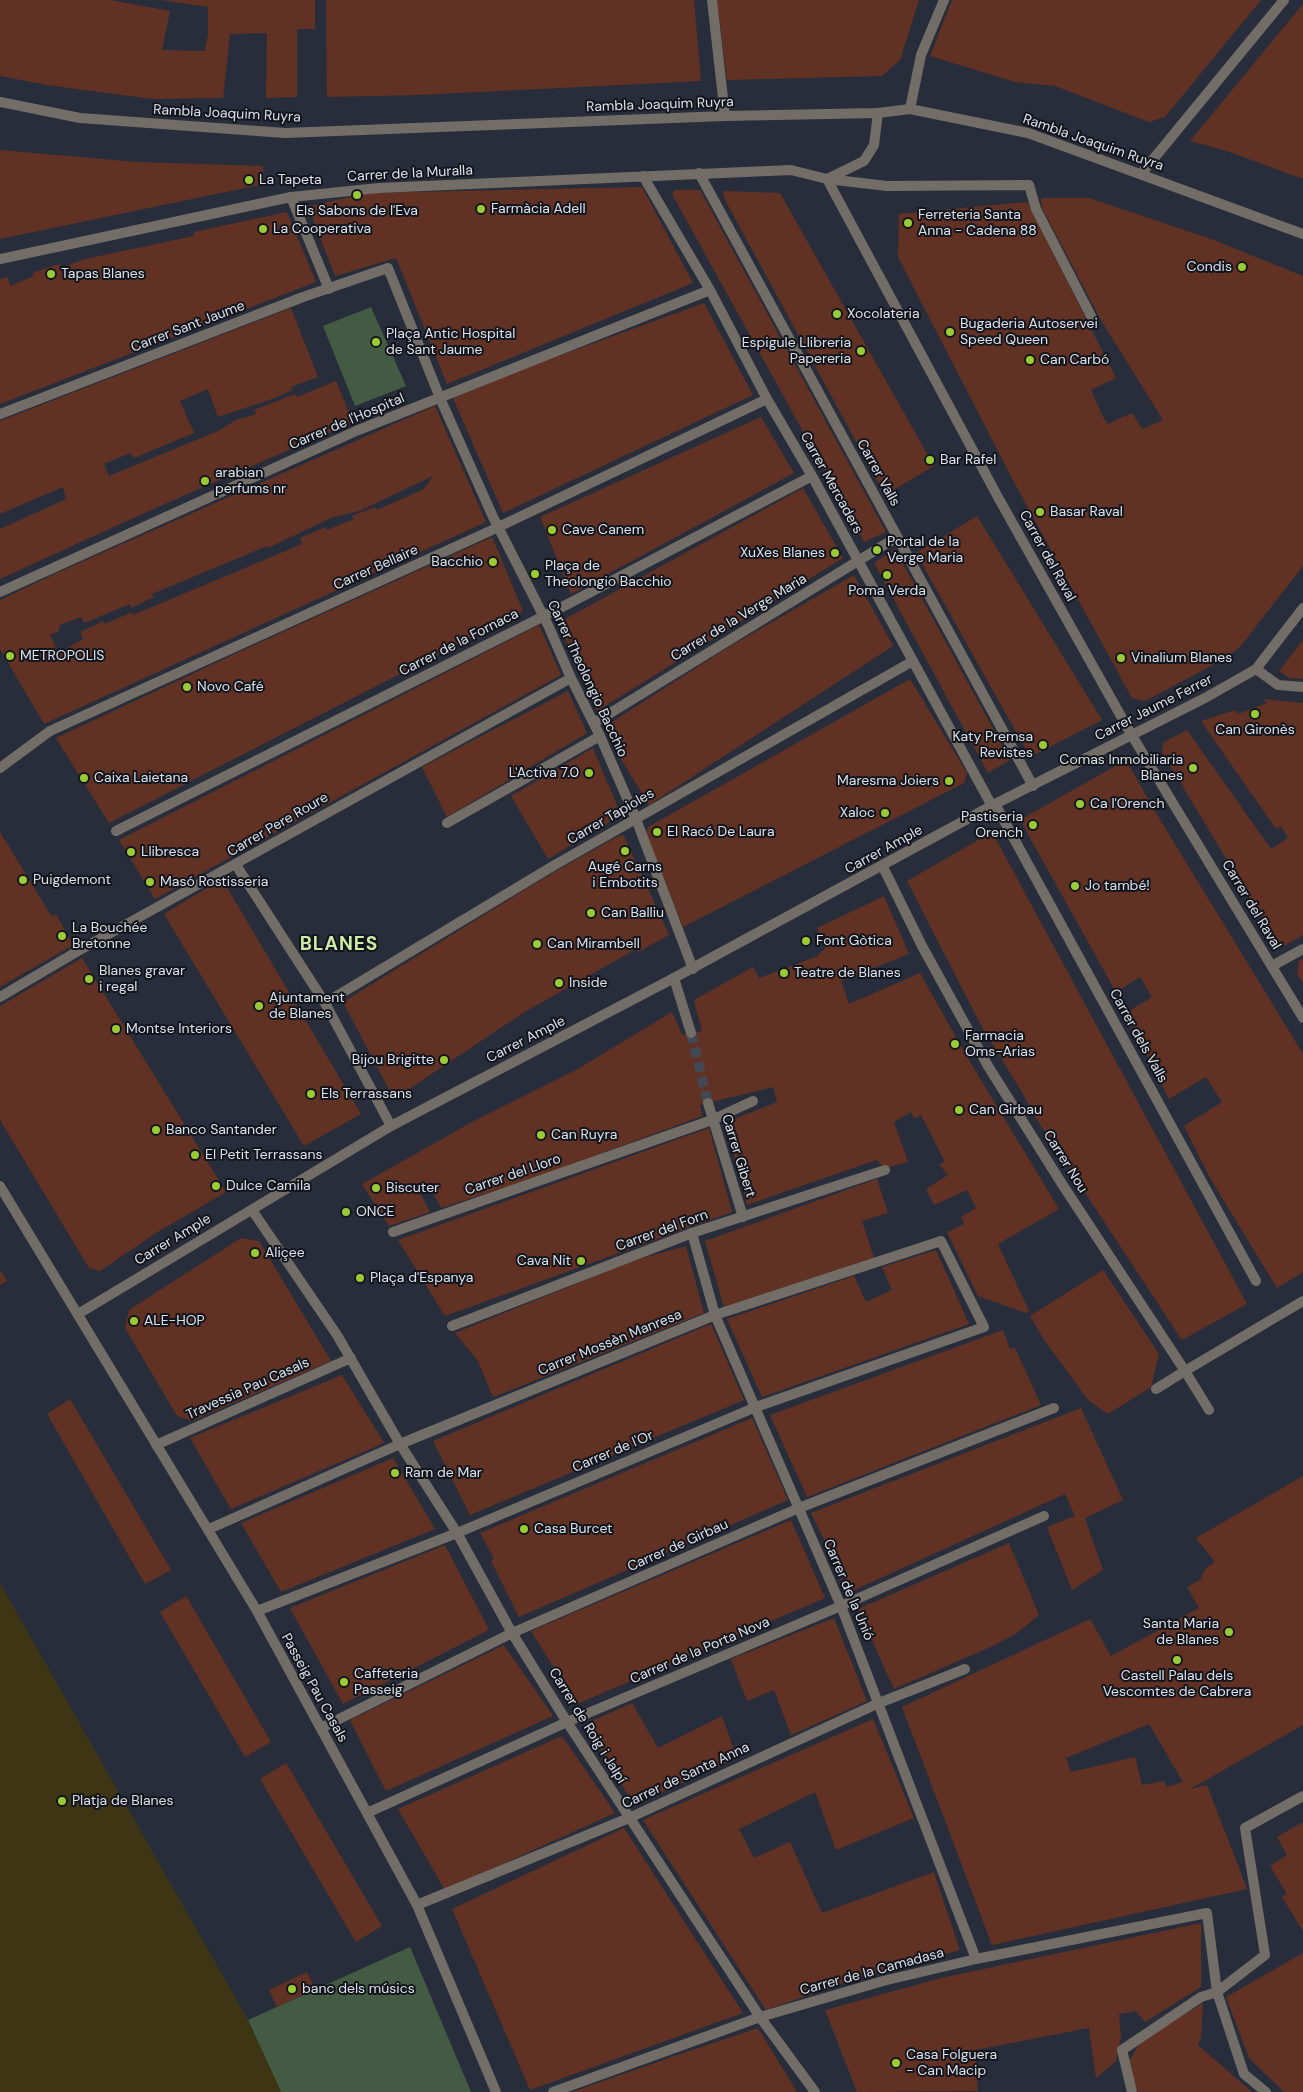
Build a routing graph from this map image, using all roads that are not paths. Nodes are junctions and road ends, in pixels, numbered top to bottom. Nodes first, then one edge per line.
1 (712, 0) edge
2 (944, 0) edge
3 (1284, 0) edge
4 (0, 102) edge
5 (910, 109) junction
6 (878, 113) junction
7 (725, 116) junction
8 (699, 173) junction
9 (1141, 174) junction
10 (643, 176) junction
11 (827, 179) junction
12 (291, 197) junction
13 (1303, 234) edge
14 (0, 259) edge
15 (388, 268) joint
16 (329, 289) junction
17 (710, 290) junction
18 (1092, 318) dead end
19 (440, 398) junction
20 (767, 399) junction
21 (0, 414) edge
22 (812, 476) junction
23 (498, 527) junction
24 (897, 537) junction
25 (859, 561) junction
26 (0, 592) edge
27 (1303, 608) edge
28 (543, 616) junction
29 (913, 661) junction
30 (1256, 669) junction
31 (571, 678) junction
32 (1303, 687) edge
33 (594, 723) junction
34 (1131, 734) junction
35 (600, 736) junction
36 (0, 768) edge
37 (1033, 786) junction
38 (993, 805) junction
39 (636, 819) junction
40 (448, 823) dead end
41 (116, 831) dead end
42 (236, 865) junction
43 (883, 867) junction
44 (1303, 949) edge
45 (1272, 966) junction
46 (692, 969) junction
47 (674, 978) junction
48 (0, 997) edge
49 (325, 1003) junction
50 (1303, 1018) edge
51 (691, 1033) tunnel mouth
52 (753, 1102) dead end
53 (708, 1103) tunnel mouth
54 (712, 1120) junction
55 (391, 1126) junction
56 (885, 1170) dead end
57 (0, 1186) edge
58 (252, 1210) junction
59 (742, 1217) junction
60 (393, 1232) dead end
61 (692, 1233) junction
62 (1256, 1281) dead end
63 (1303, 1301) edge
64 (78, 1314) junction
65 (715, 1315) junction
66 (452, 1326) dead end
67 (984, 1327) joint
68 (351, 1358) junction
69 (1185, 1371) junction
70 (1156, 1389) dead end
71 (756, 1407) junction
72 (1054, 1408) dead end
73 (1209, 1410) dead end
74 (400, 1444) junction
75 (156, 1445) junction
76 (799, 1508) junction
77 (1044, 1516) dead end
78 (209, 1529) junction
79 (457, 1533) junction
80 (841, 1606) junction
81 (257, 1611) junction
82 (512, 1633) junction
83 (966, 1669) dead end
84 (879, 1703) junction
85 (567, 1722) junction
86 (321, 1728) junction
87 (1303, 1796) edge
88 (367, 1813) junction
89 (629, 1818) junction
90 (417, 1905) junction
91 (976, 1959) junction
92 (1217, 1992) junction
93 (760, 2017) junction
94 (496, 2092) edge
95 (553, 2092) edge
96 (815, 2092) edge
97 (1132, 2092) edge
98 (1266, 2092) edge

1 - 7 street
2 - 5 street
3 - 9 street
4 - 7 street, Rambla Joaquim Ruyra
5 - 6 street, Rambla Joaquim Ruyra
5 - 9 street, Rambla Joaquim Ruyra
6 - 7 street, Rambla Joaquim Ruyra
6 - 11 street
8 - 10 street, Carrer de la Muralla
8 - 11 street, Carrer de la Muralla
8 - 24 street, Carrer Valls
9 - 13 street, Rambla Joaquim Ruyra
10 - 12 street, Carrer de la Muralla
10 - 17 street, Carrer Mercaders
11 - 18 street
11 - 34 street, Carrer del Raval
12 - 14 street, Carrer de la Muralla
12 - 16 street
15 - 16 street, Carrer Sant Jaume
15 - 19 street, Carrer Theolongio Bacchio
16 - 21 street, Carrer Sant Jaume
17 - 19 street, Carrer de l'Hospital
17 - 20 street, Carrer Mercaders
19 - 23 street, Carrer Theolongio Bacchio
19 - 26 street, Carrer de l'Hospital
20 - 22 street, Carrer Mercaders
20 - 23 street, Carrer Bellaire
22 - 25 street, Carrer Mercaders
22 - 28 street, Carrer de la Fornaca
23 - 28 street, Carrer Theolongio Bacchio
23 - 36 street, Carrer Bellaire
24 - 25 street, Carrer de la Verge Maria
24 - 37 street, Carrer Valls
25 - 29 street, Carrer Mercaders
25 - 33 street, Carrer de la Verge Maria
27 - 30 street, Carrer Jaume Ferrer
28 - 31 street, Carrer Theolongio Bacchio
28 - 41 street, Carrer de la Fornaca
29 - 38 street, Carrer Mercaders
29 - 39 street, Carrer Tapioles
30 - 32 street
30 - 34 street, Carrer Jaume Ferrer
31 - 33 street, Carrer Theolongio Bacchio
31 - 42 street, Carrer Pere Roure
33 - 35 street, Carrer Theolongio Bacchio
34 - 37 street, Carrer Jaume Ferrer
34 - 45 street, Carrer del Raval
35 - 39 street, Carrer Theolongio Bacchio
35 - 40 street
37 - 38 street, Carrer Jaume Ferrer
38 - 43 street, Carrer Ample
38 - 62 street, Carrer dels Valls
39 - 46 street, Carrer Theolongio Bacchio
39 - 49 street, Carrer Tapioles
42 - 48 street, Carrer Pere Roure
42 - 49 street
43 - 46 street, Carrer Ample
43 - 69 street, Carrer Nou
44 - 45 street
45 - 50 street, Carrer del Raval
46 - 47 street, Carrer Ample
47 - 51 street
47 - 55 street, Carrer Ample
49 - 55 street
52 - 54 street, Carrer del Lloro
53 - 54 street, Carrer Gibert
54 - 59 street, Carrer Gibert
54 - 60 street, Carrer del Lloro
55 - 58 street, Carrer Ample
56 - 59 street, Carrer del Forn
57 - 64 street, Passeig Pau Casals
58 - 64 street, Carrer Ample
58 - 68 street
59 - 61 street, Carrer del Forn
61 - 65 street, Carrer de la Unió
61 - 66 street, Carrer del Forn
63 - 69 street
64 - 75 street, Passeig Pau Casals
65 - 67 street, Carrer Mossèn Manresa
65 - 71 street, Carrer de la Unió
65 - 74 street, Carrer Mossèn Manresa
67 - 71 street, Carrer de l'Or
68 - 74 street
68 - 75 street, Travessia Pau Casals
69 - 70 street
69 - 73 street, Carrer Nou
71 - 76 street, Carrer de la Unió
71 - 79 street, Carrer de l'Or
72 - 76 street, Carrer de Girbau
74 - 78 street, Carrer Mossèn Manresa
74 - 79 street, Carrer de Roig i Jalpí
75 - 78 street, Passeig Pau Casals
76 - 80 street, Carrer de la Unió
76 - 82 street, Carrer de Girbau
77 - 80 street, Carrer de la Porta Nova
78 - 81 street, Passeig Pau Casals
79 - 81 street, Carrer de l'Or
79 - 82 street, Carrer de Roig i Jalpí
80 - 84 street, Carrer de la Unió
80 - 85 street, Carrer de la Porta Nova
81 - 86 street, Passeig Pau Casals
82 - 85 street, Carrer de Roig i Jalpí
82 - 86 street, Carrer de Girbau
83 - 84 street, Carrer de Santa Anna
84 - 89 street, Carrer de Santa Anna
84 - 91 street, Carrer de la Unió
85 - 88 street, Carrer de la Porta Nova
85 - 89 street, Carrer de Roig i Jalpí
86 - 88 street, Passeig Pau Casals
87 - 92 street
88 - 90 street, Passeig Pau Casals
89 - 90 street, Carrer de Santa Anna
89 - 93 street, Carrer de Roig i Jalpí
90 - 94 street, Passeig Pau Casals
91 - 92 street, Carrer de la Camadasa
91 - 93 street, Carrer de la Camadasa
92 - 97 street
92 - 98 street
93 - 95 street, Carrer de la Camadasa
93 - 96 street, Carrer de Roig i Jalpí

